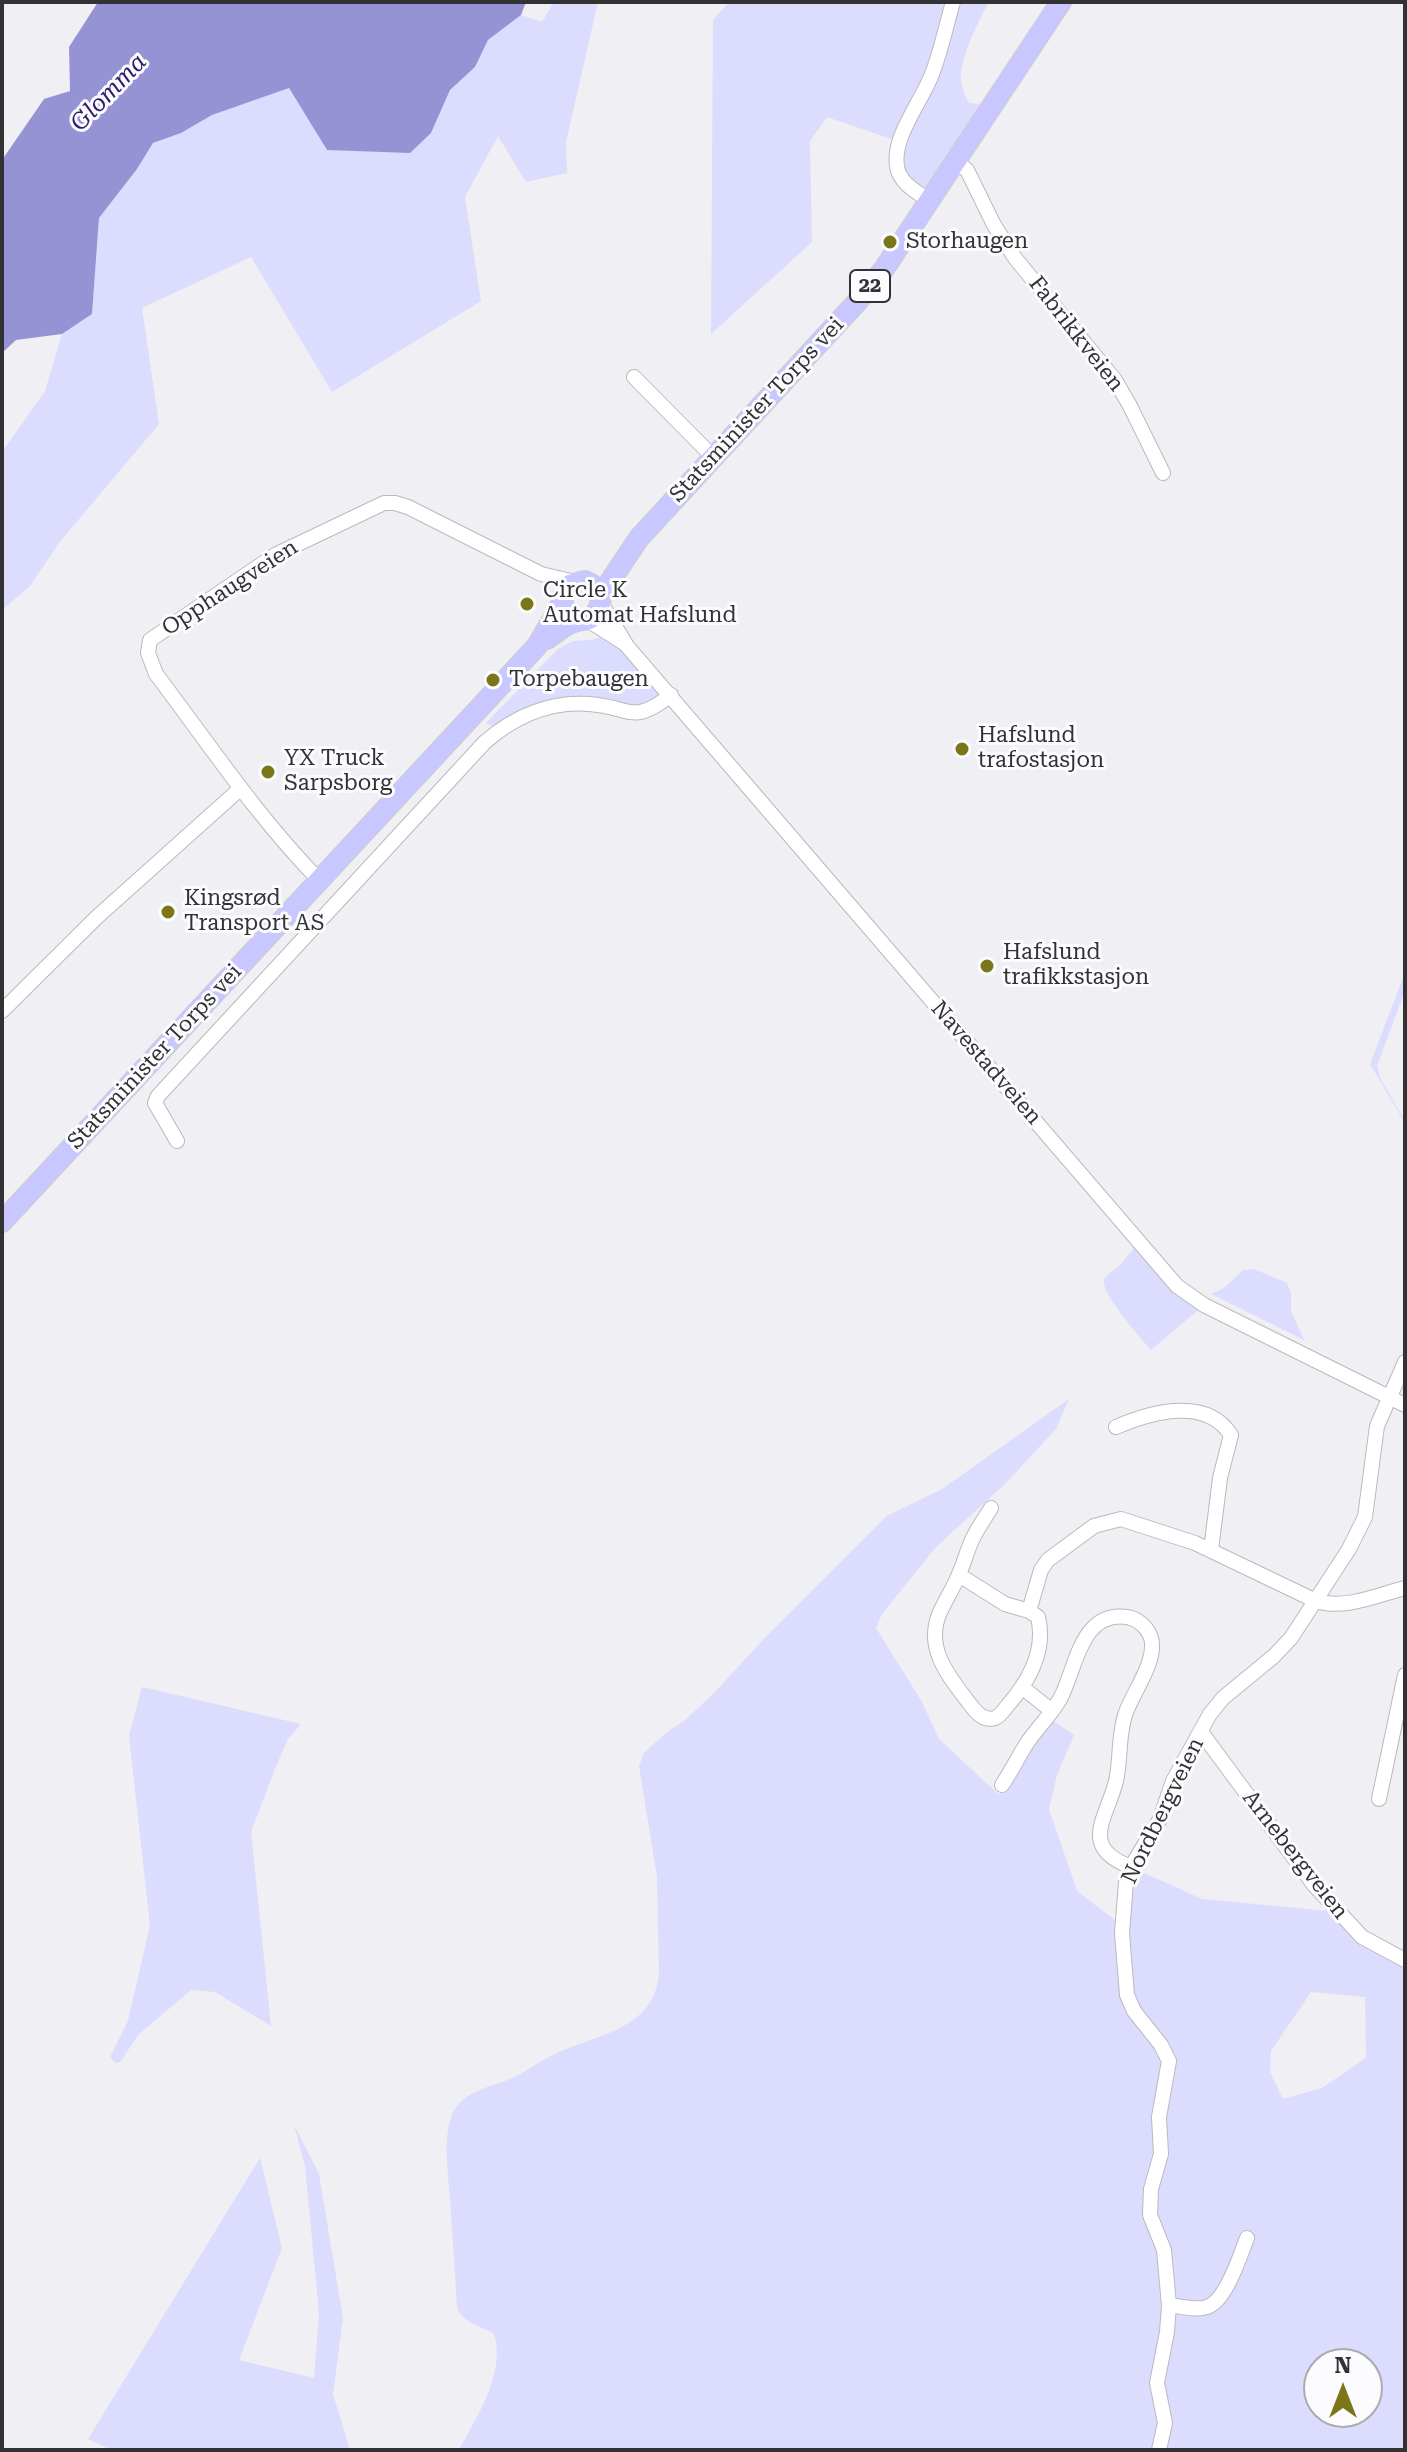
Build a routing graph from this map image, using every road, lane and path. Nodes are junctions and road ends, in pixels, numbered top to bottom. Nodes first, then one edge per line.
1 (953, 2) edge
2 (1061, 2) edge
3 (956, 161) junction
4 (930, 201) junction
5 (634, 377) dead end
6 (713, 457) junction
7 (1163, 473) dead end
8 (639, 538) junction
9 (571, 591) junction
10 (601, 599) junction
11 (582, 619) junction
12 (537, 646) junction
13 (627, 646) junction
14 (671, 695) junction
15 (241, 788) junction
16 (320, 881) junction
17 (2, 1011) edge
18 (177, 1141) dead end
19 (2, 1222) edge
20 (1405, 1362) edge
21 (1389, 1397) junction
22 (1405, 1405) edge
23 (1116, 1427) dead end
24 (991, 1508) dead end
25 (1211, 1550) junction
26 (959, 1575) junction
27 (1405, 1588) edge
28 (1316, 1601) junction
29 (1029, 1611) junction
30 (1405, 1675) edge
31 (1023, 1688) junction
32 (1052, 1711) junction
33 (1201, 1732) junction
34 (1002, 1785) dead end
35 (1379, 1799) dead end
36 (1131, 1867) junction
37 (1405, 1960) edge
38 (1247, 2238) dead end
39 (1169, 2305) junction
40 (1159, 2450) edge

1 - 4 street
2 - 3 highway, Statsminister Torps vei / 22
3 - 4 highway, Statsminister Torps vei / 22
3 - 7 street, Fabrikkveien
4 - 6 highway, Statsminister Torps vei / 22
5 - 6 street
6 - 8 highway, Statsminister Torps vei / 22
8 - 9 highway, Statsminister Torps vei / 22
8 - 10 highway, Statsminister Torps vei / 22
9 - 10 highway
9 - 11 highway
9 - 12 highway, Statsminister Torps vei / 22
9 - 15 street, Opphaugveien
10 - 11 highway, 22
10 - 13 street, Navestadveien
11 - 12 highway, Statsminister Torps vei / 22
11 - 13 street, Navestadveien
12 - 16 highway, Statsminister Torps vei / 22
13 - 14 street, Navestadveien
14 - 18 street
14 - 21 street, Navestadveien
15 - 16 street, Opphaugveien
15 - 17 street
16 - 19 highway, Statsminister Torps vei / 22
20 - 21 street, Nordbergveien
21 - 22 street, Navestadveien
21 - 28 street, Nordbergveien
23 - 25 street
24 - 26 street
25 - 28 street
25 - 29 street
26 - 29 street
26 - 31 street
27 - 28 street
28 - 33 street, Nordbergveien
29 - 31 street
30 - 35 street
31 - 32 street
32 - 34 street
32 - 36 street
33 - 36 street, Nordbergveien
33 - 37 street, Arnebergveien
36 - 39 street, Nordbergveien
38 - 39 street
39 - 40 street, Nordbergveien

